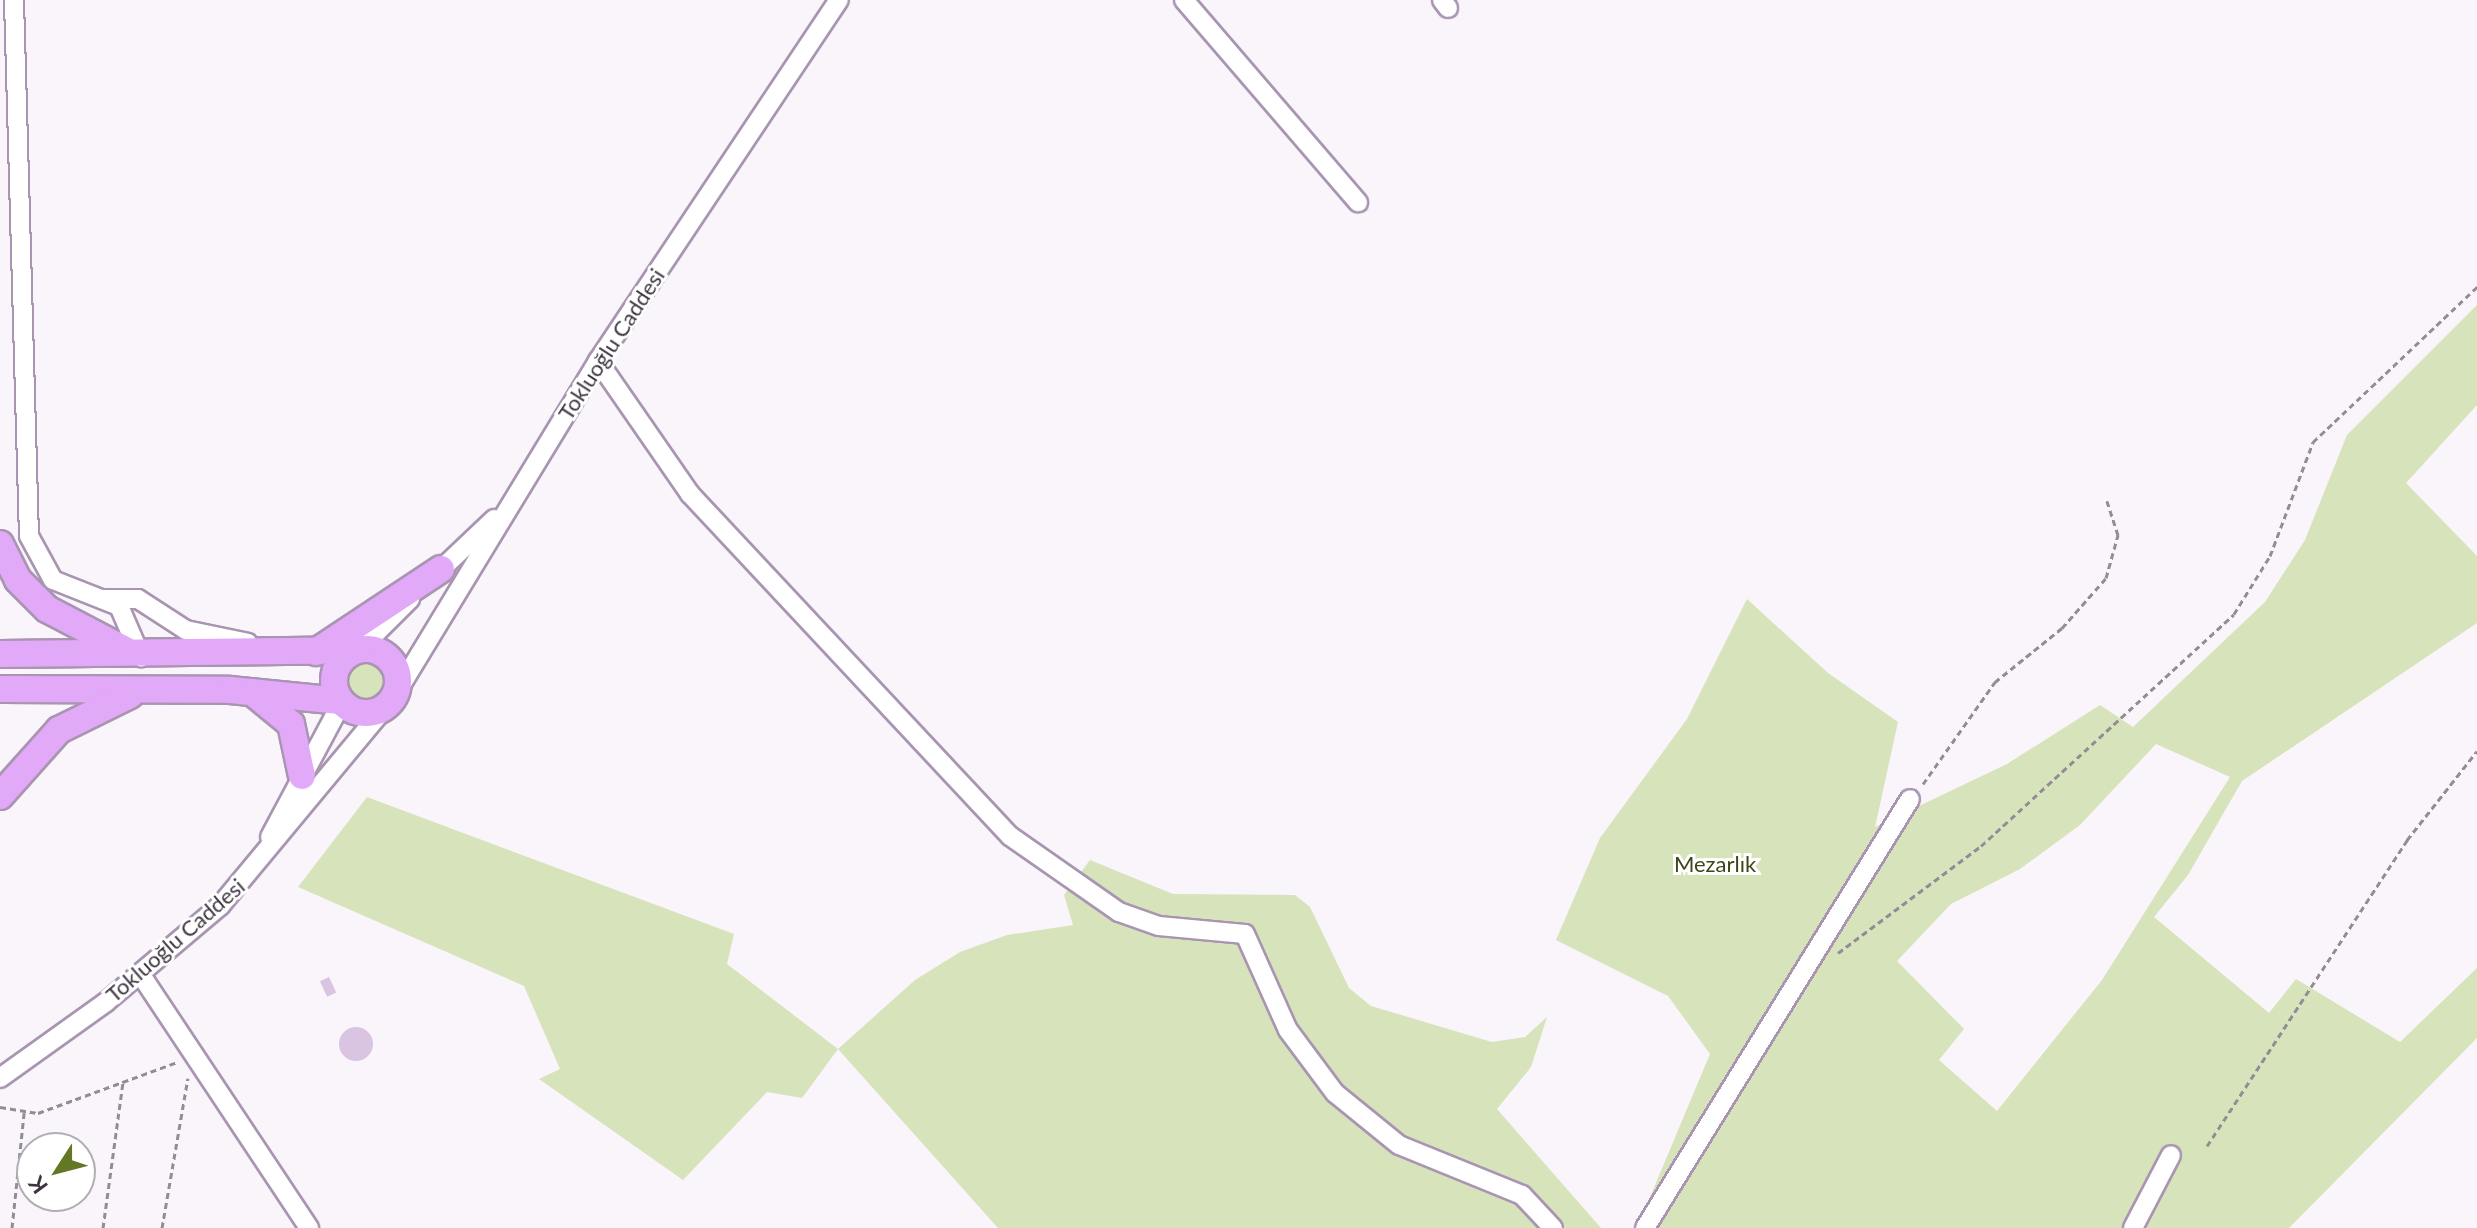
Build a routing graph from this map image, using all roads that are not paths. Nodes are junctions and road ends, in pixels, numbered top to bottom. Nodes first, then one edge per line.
1 (14, 0) edge
2 (839, 0) edge
3 (1184, 0) edge
4 (1358, 202) dead end
5 (598, 361) junction
6 (513, 500) junction
7 (0, 544) edge
8 (441, 569) junction
9 (103, 599) junction
10 (358, 649) junction
11 (0, 654) edge
12 (313, 654) junction
13 (141, 657) junction
14 (0, 689) edge
15 (141, 691) junction
16 (249, 691) junction
17 (391, 700) junction
18 (341, 702) junction
19 (302, 776) junction
20 (0, 796) edge
21 (1910, 799) road end
22 (252, 872) junction
23 (141, 975) junction
24 (0, 1078) edge
25 (2171, 1155) dead end
26 (309, 1228) edge
27 (1553, 1228) edge
28 (1645, 1228) edge
29 (2133, 1228) edge

1 - 9 street
2 - 5 street, Tokluoğlu Caddesi
3 - 4 street
5 - 6 street, Tokluoğlu Caddesi
5 - 27 street
6 - 8 street
6 - 17 street, Tokluoğlu Caddesi
7 - 13 highway
8 - 10 street
8 - 12 highway
9 - 12 street
9 - 13 street
10 - 12 highway
10 - 17 highway
10 - 18 highway
11 - 13 highway
12 - 13 highway
14 - 15 highway
15 - 16 highway
15 - 20 highway
16 - 18 highway
16 - 19 highway
17 - 18 highway
17 - 22 street, Tokluoğlu Caddesi
18 - 19 street
19 - 22 street
21 - 28 street
22 - 23 street, Tokluoğlu Caddesi
23 - 24 street, Tokluoğlu Caddesi
23 - 26 street
25 - 29 street

